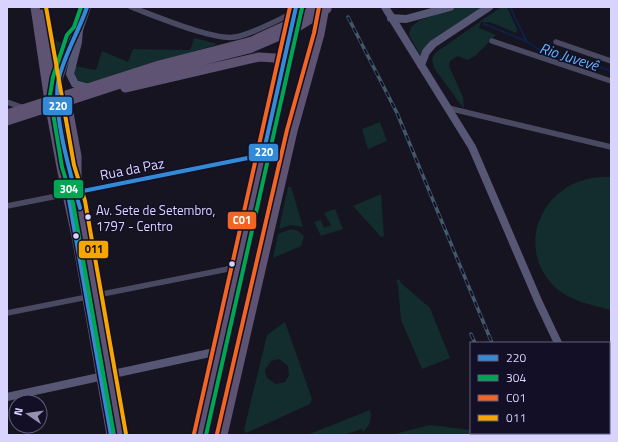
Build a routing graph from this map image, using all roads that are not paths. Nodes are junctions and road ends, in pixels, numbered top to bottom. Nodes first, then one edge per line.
1 (35, 7) edge
2 (40, 7) edge
3 (87, 7) edge
4 (131, 7) edge
5 (318, 7) edge
6 (324, 7) edge
7 (329, 7) edge
8 (385, 7) edge
9 (450, 7) edge
10 (489, 7) edge
11 (295, 10) edge
12 (391, 18) junction
13 (79, 30) junction
14 (492, 40) dead end
15 (556, 42) dead end
16 (200, 58) junction
17 (611, 61) edge
18 (283, 65) junction
19 (421, 65) junction
20 (56, 78) joint
21 (611, 82) edge
22 (90, 88) junction
23 (106, 90) junction
24 (7, 102) edge
25 (67, 102) junction
26 (50, 104) junction
27 (7, 106) edge
28 (26, 108) junction
29 (448, 108) junction
30 (7, 114) edge
31 (60, 121) tunnel mouth
32 (7, 122) edge
33 (611, 147) edge
34 (263, 155) junction
35 (72, 193) junction
36 (7, 206) edge
37 (238, 267) junction
38 (90, 296) junction
39 (7, 313) edge
40 (558, 342) edge
41 (219, 351) junction
42 (105, 375) junction
43 (7, 397) edge
44 (111, 435) edge
45 (120, 435) edge
46 (200, 435) edge
47 (223, 435) edge

1 - 26 main road
2 - 20 main road
3 - 13 main road
4 - 11 street
5 - 16 main road
6 - 47 main road
7 - 16 main road
8 - 12 main road
9 - 12 main road
10 - 19 main road
11 - 18 main road
12 - 19 main road
13 - 20 main road
13 - 22 main road
14 - 21 street
15 - 17 street
16 - 22 main road
16 - 23 main road
18 - 23 main road
18 - 34 main road
19 - 29 main road
22 - 26 main road
23 - 25 main road
24 - 28 street
25 - 26 main road
25 - 35 main road
26 - 28 main road
26 - 32 main road
26 - 35 main road
27 - 30 street
28 - 30 main road
29 - 33 street
29 - 40 main road
31 - 35 main road
34 - 35 street, Rua da Paz
34 - 37 main road
35 - 36 street, Rua da Paz
35 - 38 main road
37 - 38 street
37 - 41 main road
38 - 39 street
38 - 42 main road
41 - 42 main road
41 - 46 main road
42 - 43 main road
42 - 44 main road
42 - 45 main road

